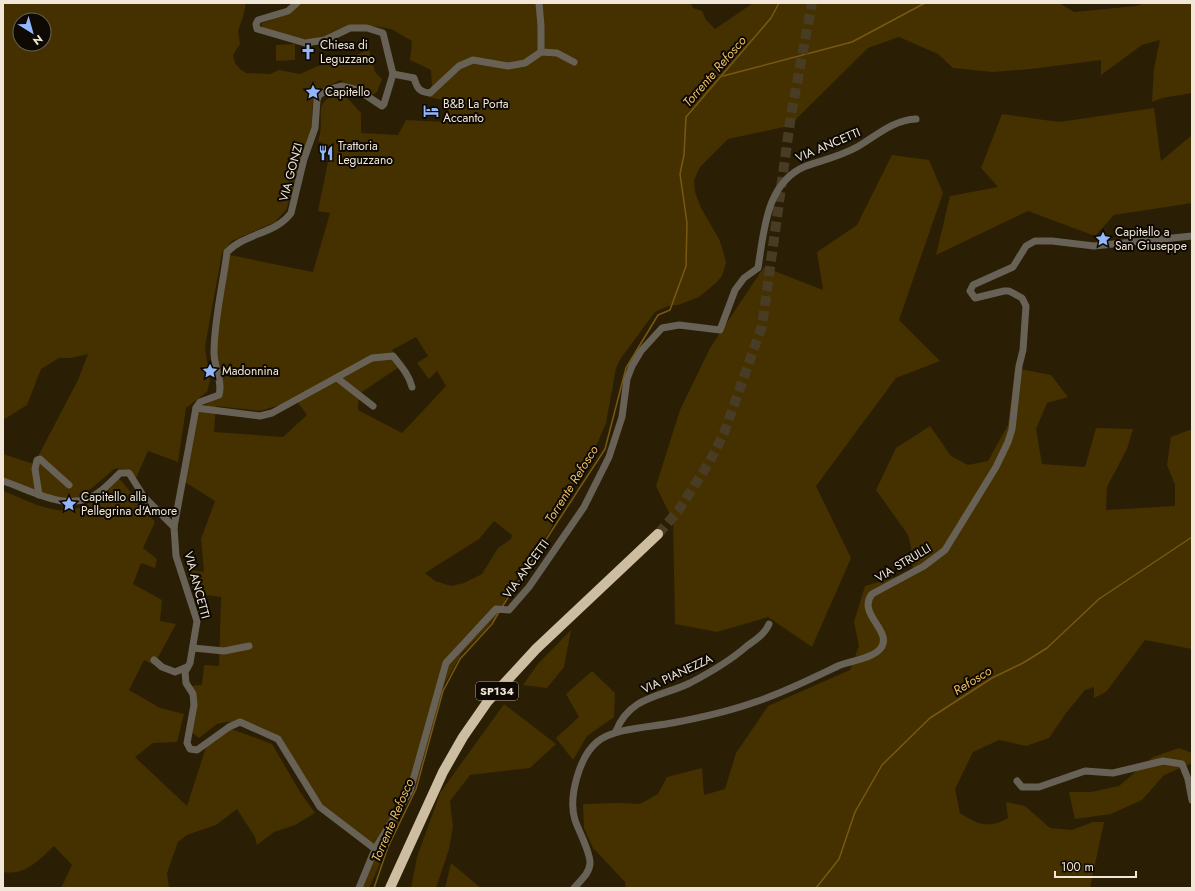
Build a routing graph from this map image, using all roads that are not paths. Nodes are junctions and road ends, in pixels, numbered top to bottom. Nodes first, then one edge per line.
1 (297, 3) edge
2 (539, 3) edge
3 (541, 52) junction
4 (574, 62) dead end
5 (393, 74) junction
6 (916, 119) dead end
7 (1192, 236) edge
8 (337, 378) junction
9 (412, 387) dead end
10 (373, 406) dead end
11 (196, 408) junction
12 (3, 481) edge
13 (69, 485) dead end
14 (39, 494) junction
15 (174, 527) junction
16 (658, 534) tunnel mouth
17 (769, 624) dead end
18 (249, 646) dead end
19 (193, 648) junction
20 (154, 660) dead end
21 (188, 667) junction
22 (616, 731) junction
23 (1017, 781) dead end
24 (1192, 800) edge
25 (375, 849) junction
26 (359, 888) edge
27 (390, 888) edge
28 (574, 888) edge

1 - 5 street, VIA GONZI
2 - 3 street
3 - 4 street
3 - 5 street
5 - 11 street, VIA GONZI
6 - 25 street, VIA ANCETTI
7 - 22 street, VIA STRULLI
8 - 9 street
8 - 10 street
8 - 11 street
11 - 15 street
12 - 14 street
13 - 14 street
14 - 15 street
15 - 19 street, VIA ANCETTI
16 - 27 highway, SP134
17 - 22 street, VIA PIANEZZA
18 - 19 street
19 - 21 street, VIA ANCETTI
20 - 21 street
21 - 25 street, VIA ANCETTI
22 - 28 street
23 - 24 street
25 - 26 street, VIA ANCETTI

